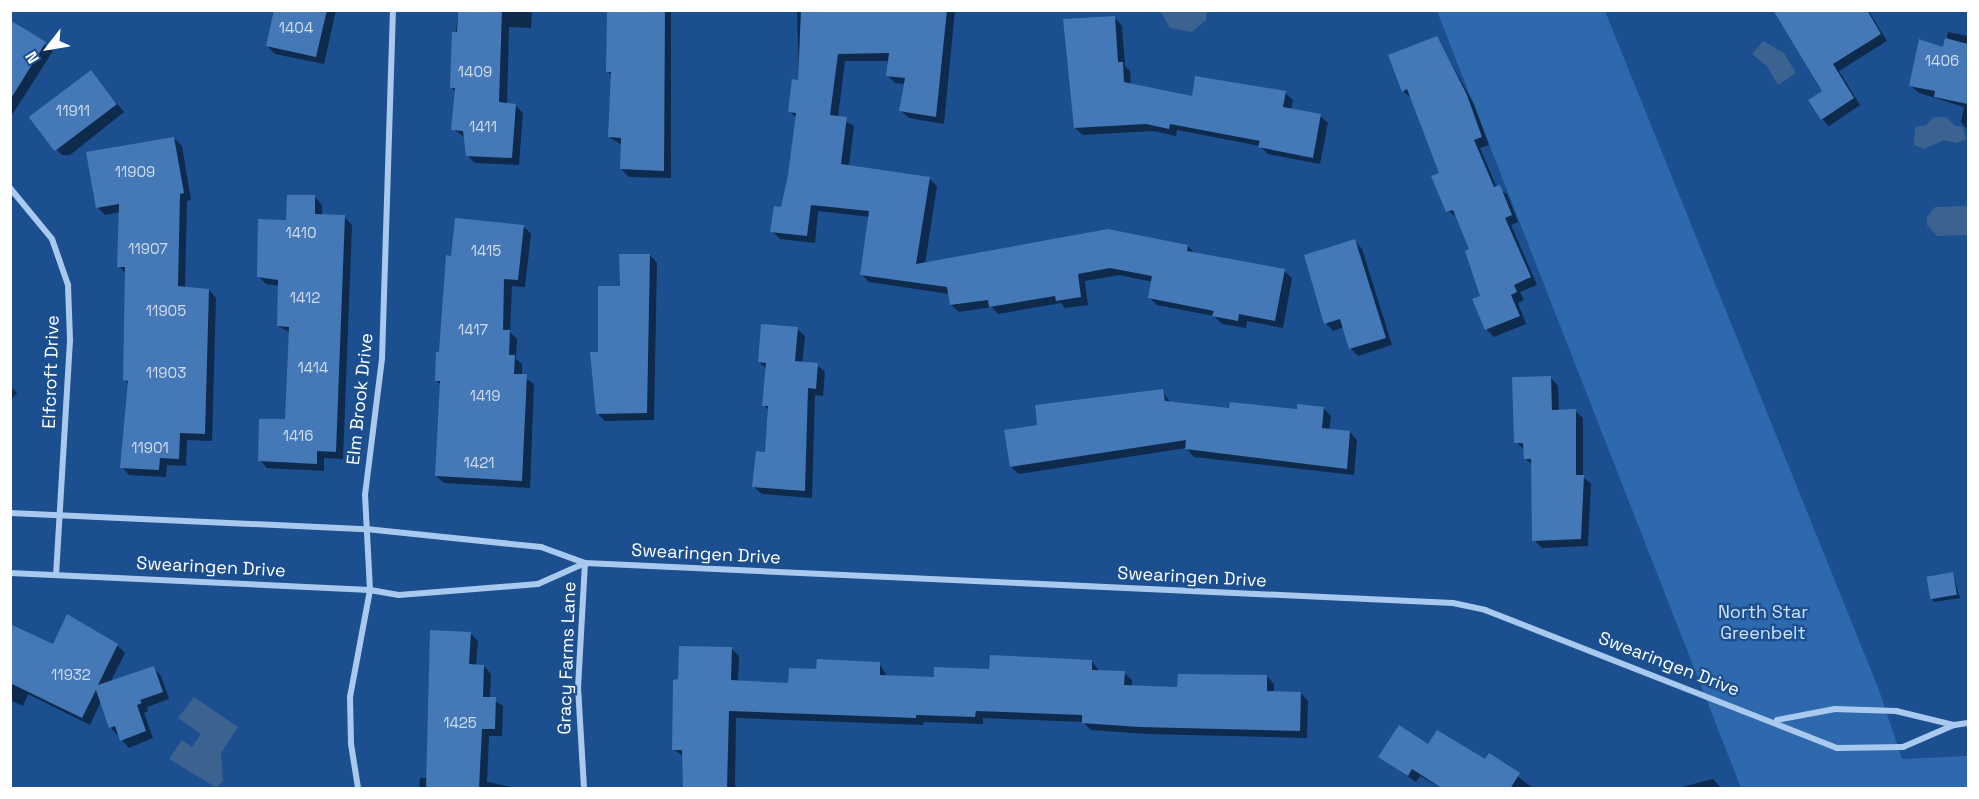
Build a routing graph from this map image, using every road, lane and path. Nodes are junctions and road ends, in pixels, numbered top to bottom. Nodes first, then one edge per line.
1 (393, 10) edge
2 (10, 188) edge
3 (10, 513) edge
4 (58, 515) junction
5 (366, 529) junction
6 (585, 563) junction
7 (10, 573) edge
8 (56, 575) junction
9 (370, 590) junction
10 (1776, 721) junction
11 (1968, 723) edge
12 (1954, 725) junction
13 (358, 789) edge
14 (584, 789) edge

1 - 5 street, Elm Brook Drive
2 - 4 street, Elfcroft Drive
3 - 4 street, Swearingen Drive
4 - 5 street, Swearingen Drive
4 - 8 street, Elfcroft Drive
5 - 6 street, Swearingen Drive
5 - 9 street, Elm Brook Drive
6 - 9 street, Swearingen Drive
6 - 10 street, Swearingen Drive
6 - 14 street, Gracy Farms Lane
7 - 8 street, Swearingen Drive
8 - 9 street, Swearingen Drive
9 - 13 street, Elm Brook Drive
10 - 12 street, Swearingen Drive
10 - 12 street, Swearingen Drive
11 - 12 street, Swearingen Drive

